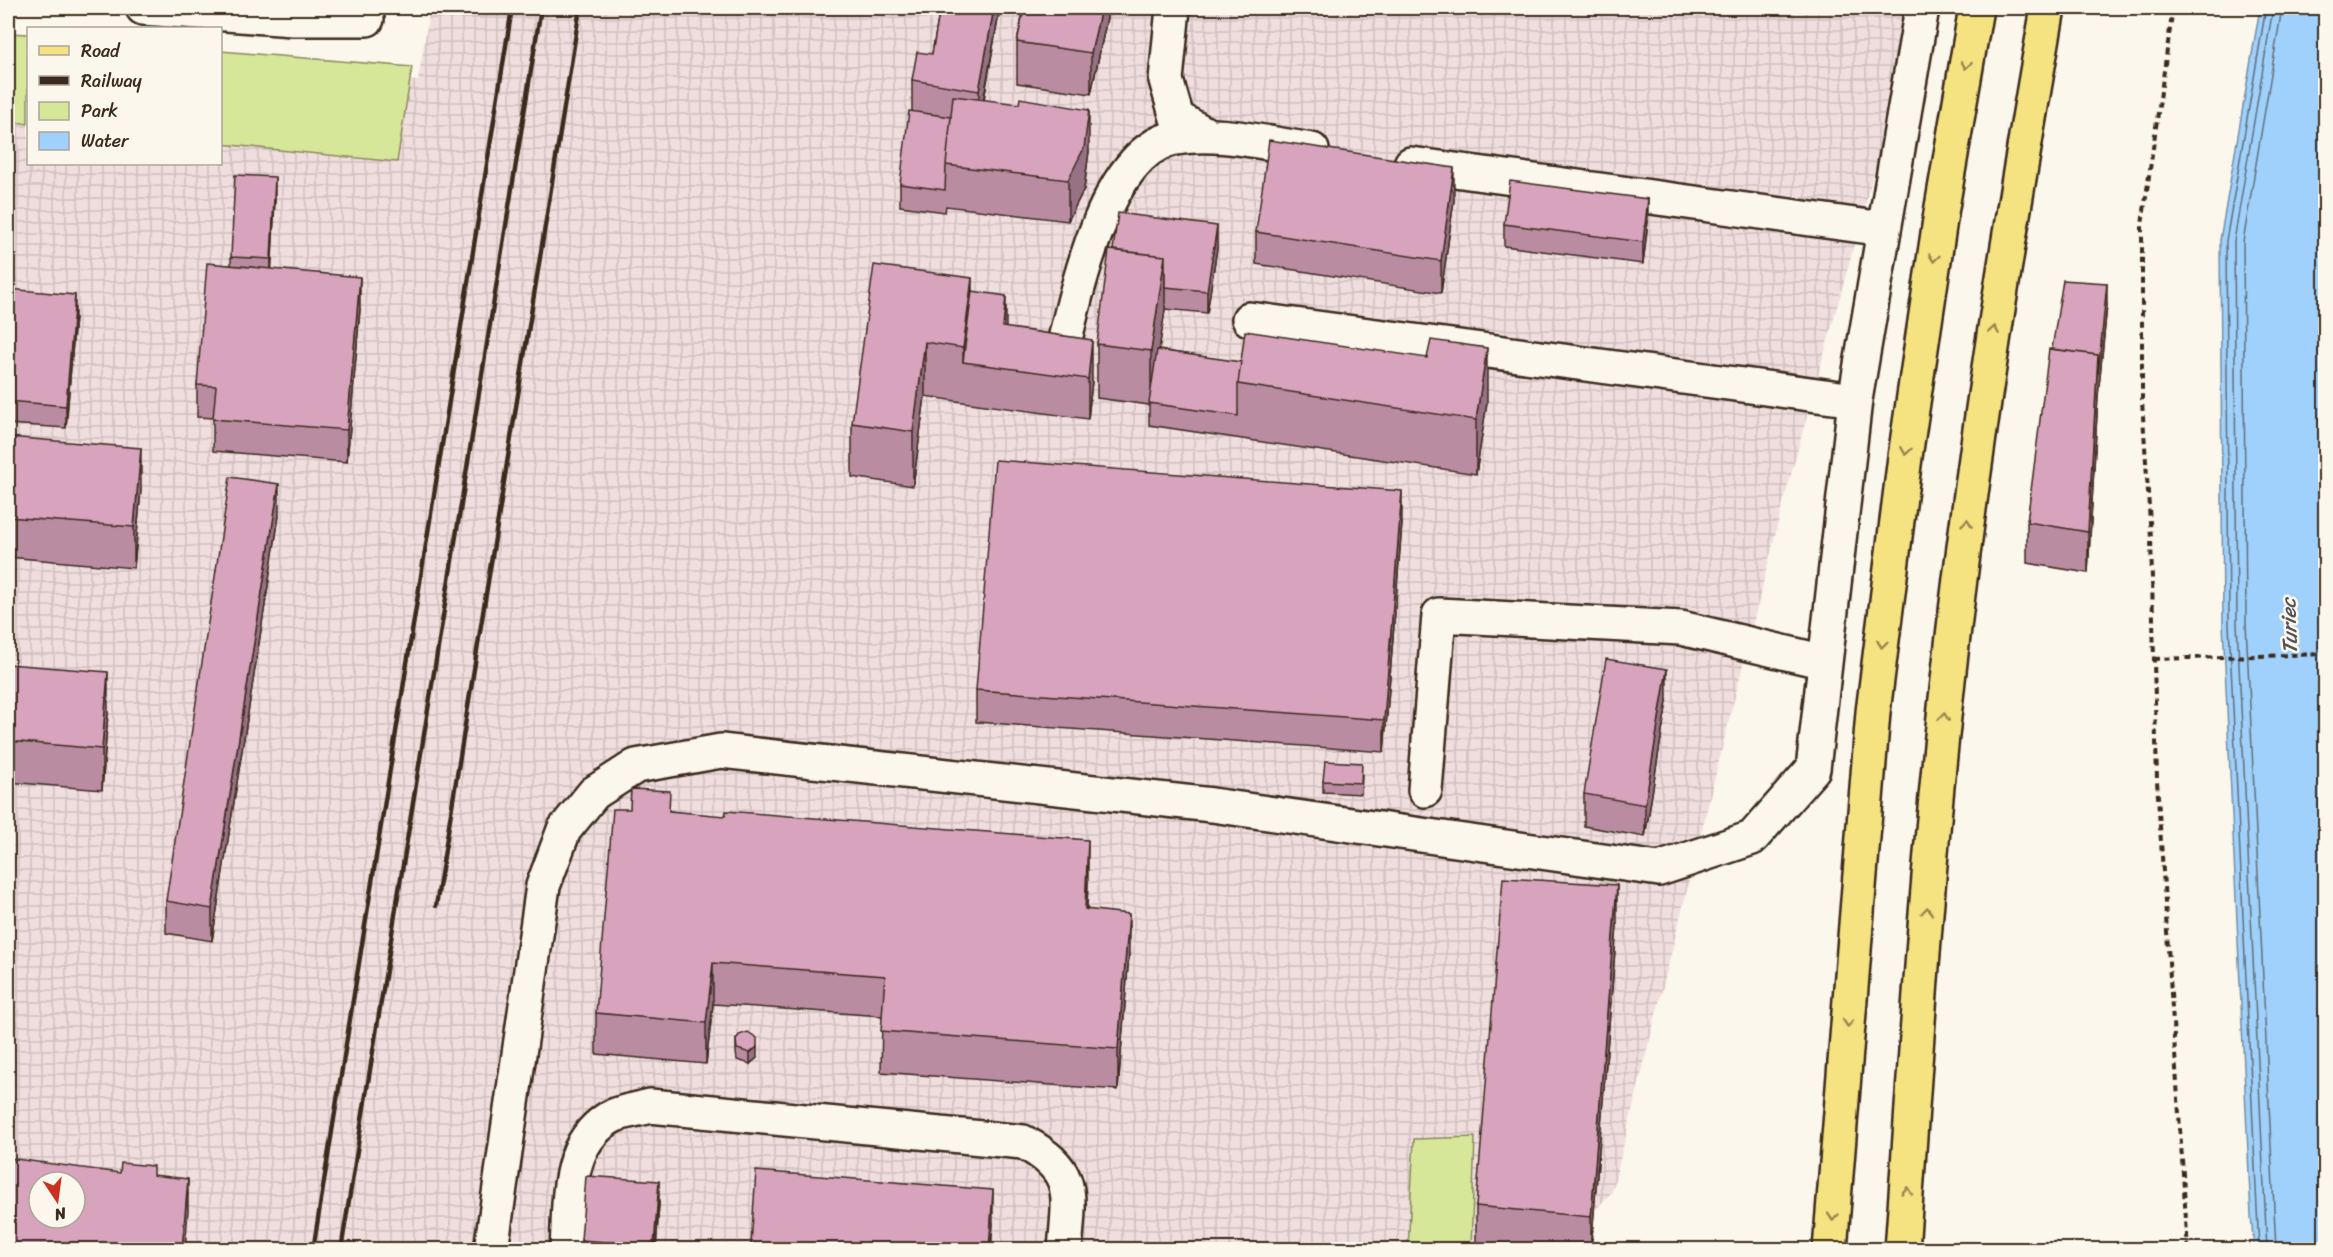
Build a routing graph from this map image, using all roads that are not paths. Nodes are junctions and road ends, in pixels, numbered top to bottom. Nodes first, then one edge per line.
1 (143, 8) edge
2 (1173, 8) edge
3 (1922, 8) edge
4 (1976, 8) edge
5 (2048, 8) edge
6 (367, 19) dead end
7 (1209, 136) junction
8 (1339, 154) edge
9 (1387, 160) edge
10 (1884, 229) junction
11 (1249, 319) dead end
12 (1062, 352) edge
13 (1855, 400) junction
14 (1825, 662) junction
15 (1425, 790) dead end
16 (491, 1250) edge
17 (567, 1250) edge
18 (1065, 1250) edge
19 (1830, 1250) edge
20 (1902, 1250) edge

1 - 6 street
2 - 7 street
3 - 10 street
4 -> 19 main road
20 -> 5 main road
7 - 8 street
7 - 12 street
9 - 10 street
10 - 13 street
11 - 13 street
13 - 14 street
14 - 15 street
14 - 16 street
17 - 18 street

